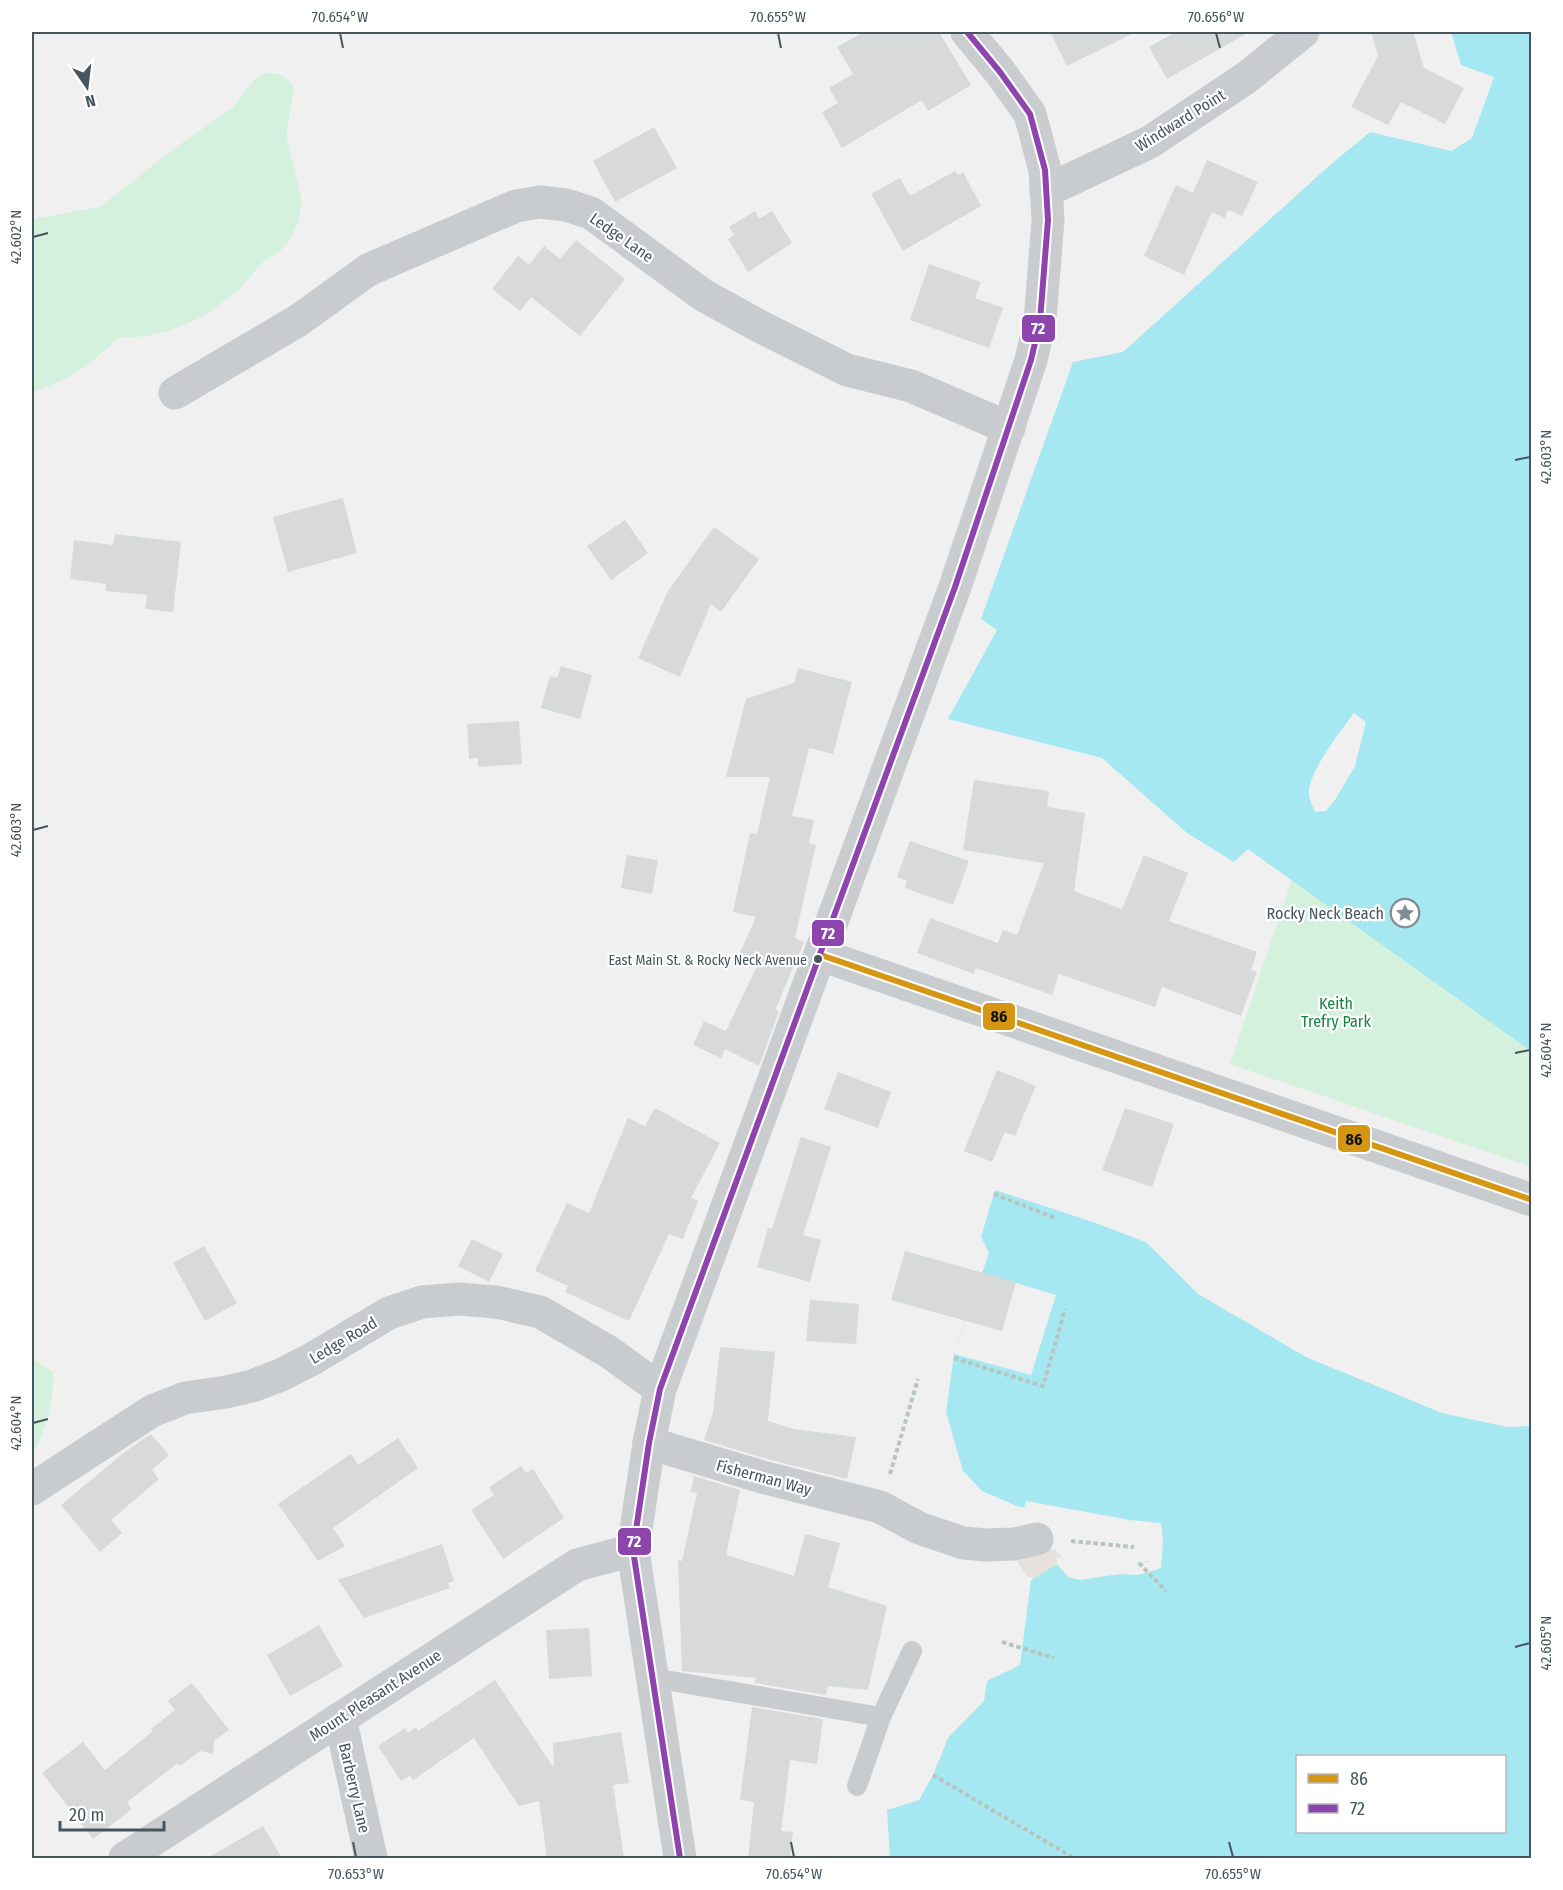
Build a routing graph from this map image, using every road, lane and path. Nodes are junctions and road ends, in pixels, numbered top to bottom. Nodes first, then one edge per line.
1 (967, 32) edge
2 (1303, 32) edge
3 (1046, 191) junction
4 (175, 393) dead end
5 (1009, 428) junction
6 (821, 955) junction
7 (994, 1194) dead end
8 (1532, 1200) edge
9 (1054, 1218) dead end
10 (1065, 1309) dead end
11 (954, 1358) dead end
12 (918, 1378) dead end
13 (660, 1389) junction
14 (649, 1443) junction
15 (32, 1489) edge
16 (880, 1507) junction
17 (1037, 1539) joint
18 (1134, 1547) dead end
19 (633, 1550) junction
20 (1139, 1563) dead end
21 (1166, 1591) dead end
22 (1002, 1642) dead end
23 (912, 1651) dead end
24 (1054, 1658) dead end
25 (652, 1678) junction
26 (340, 1718) junction
27 (881, 1718) junction
28 (933, 1775) dead end
29 (857, 1786) dead end
30 (125, 1858) edge
31 (371, 1858) edge
32 (680, 1858) edge
33 (1074, 1858) edge

1 - 3 main road
2 - 3 street, Windward Point
3 - 5 main road
4 - 5 street, Ledge Lane
5 - 6 main road
6 - 8 street
6 - 13 main road
7 - 9 path
10 - 11 path
12 - 16 path
13 - 14 main road
13 - 15 street, Ledge Road
14 - 16 street, Fisherman Way
14 - 19 main road
16 - 17 street, Fisherman Way
17 - 18 path
19 - 25 main road
19 - 26 street, Mount Pleasant Avenue
20 - 21 path
22 - 24 path
23 - 27 lane
25 - 27 lane
25 - 32 main road
26 - 30 street, Mount Pleasant Avenue
26 - 31 street, Barberry Lane
27 - 29 lane
28 - 33 path

